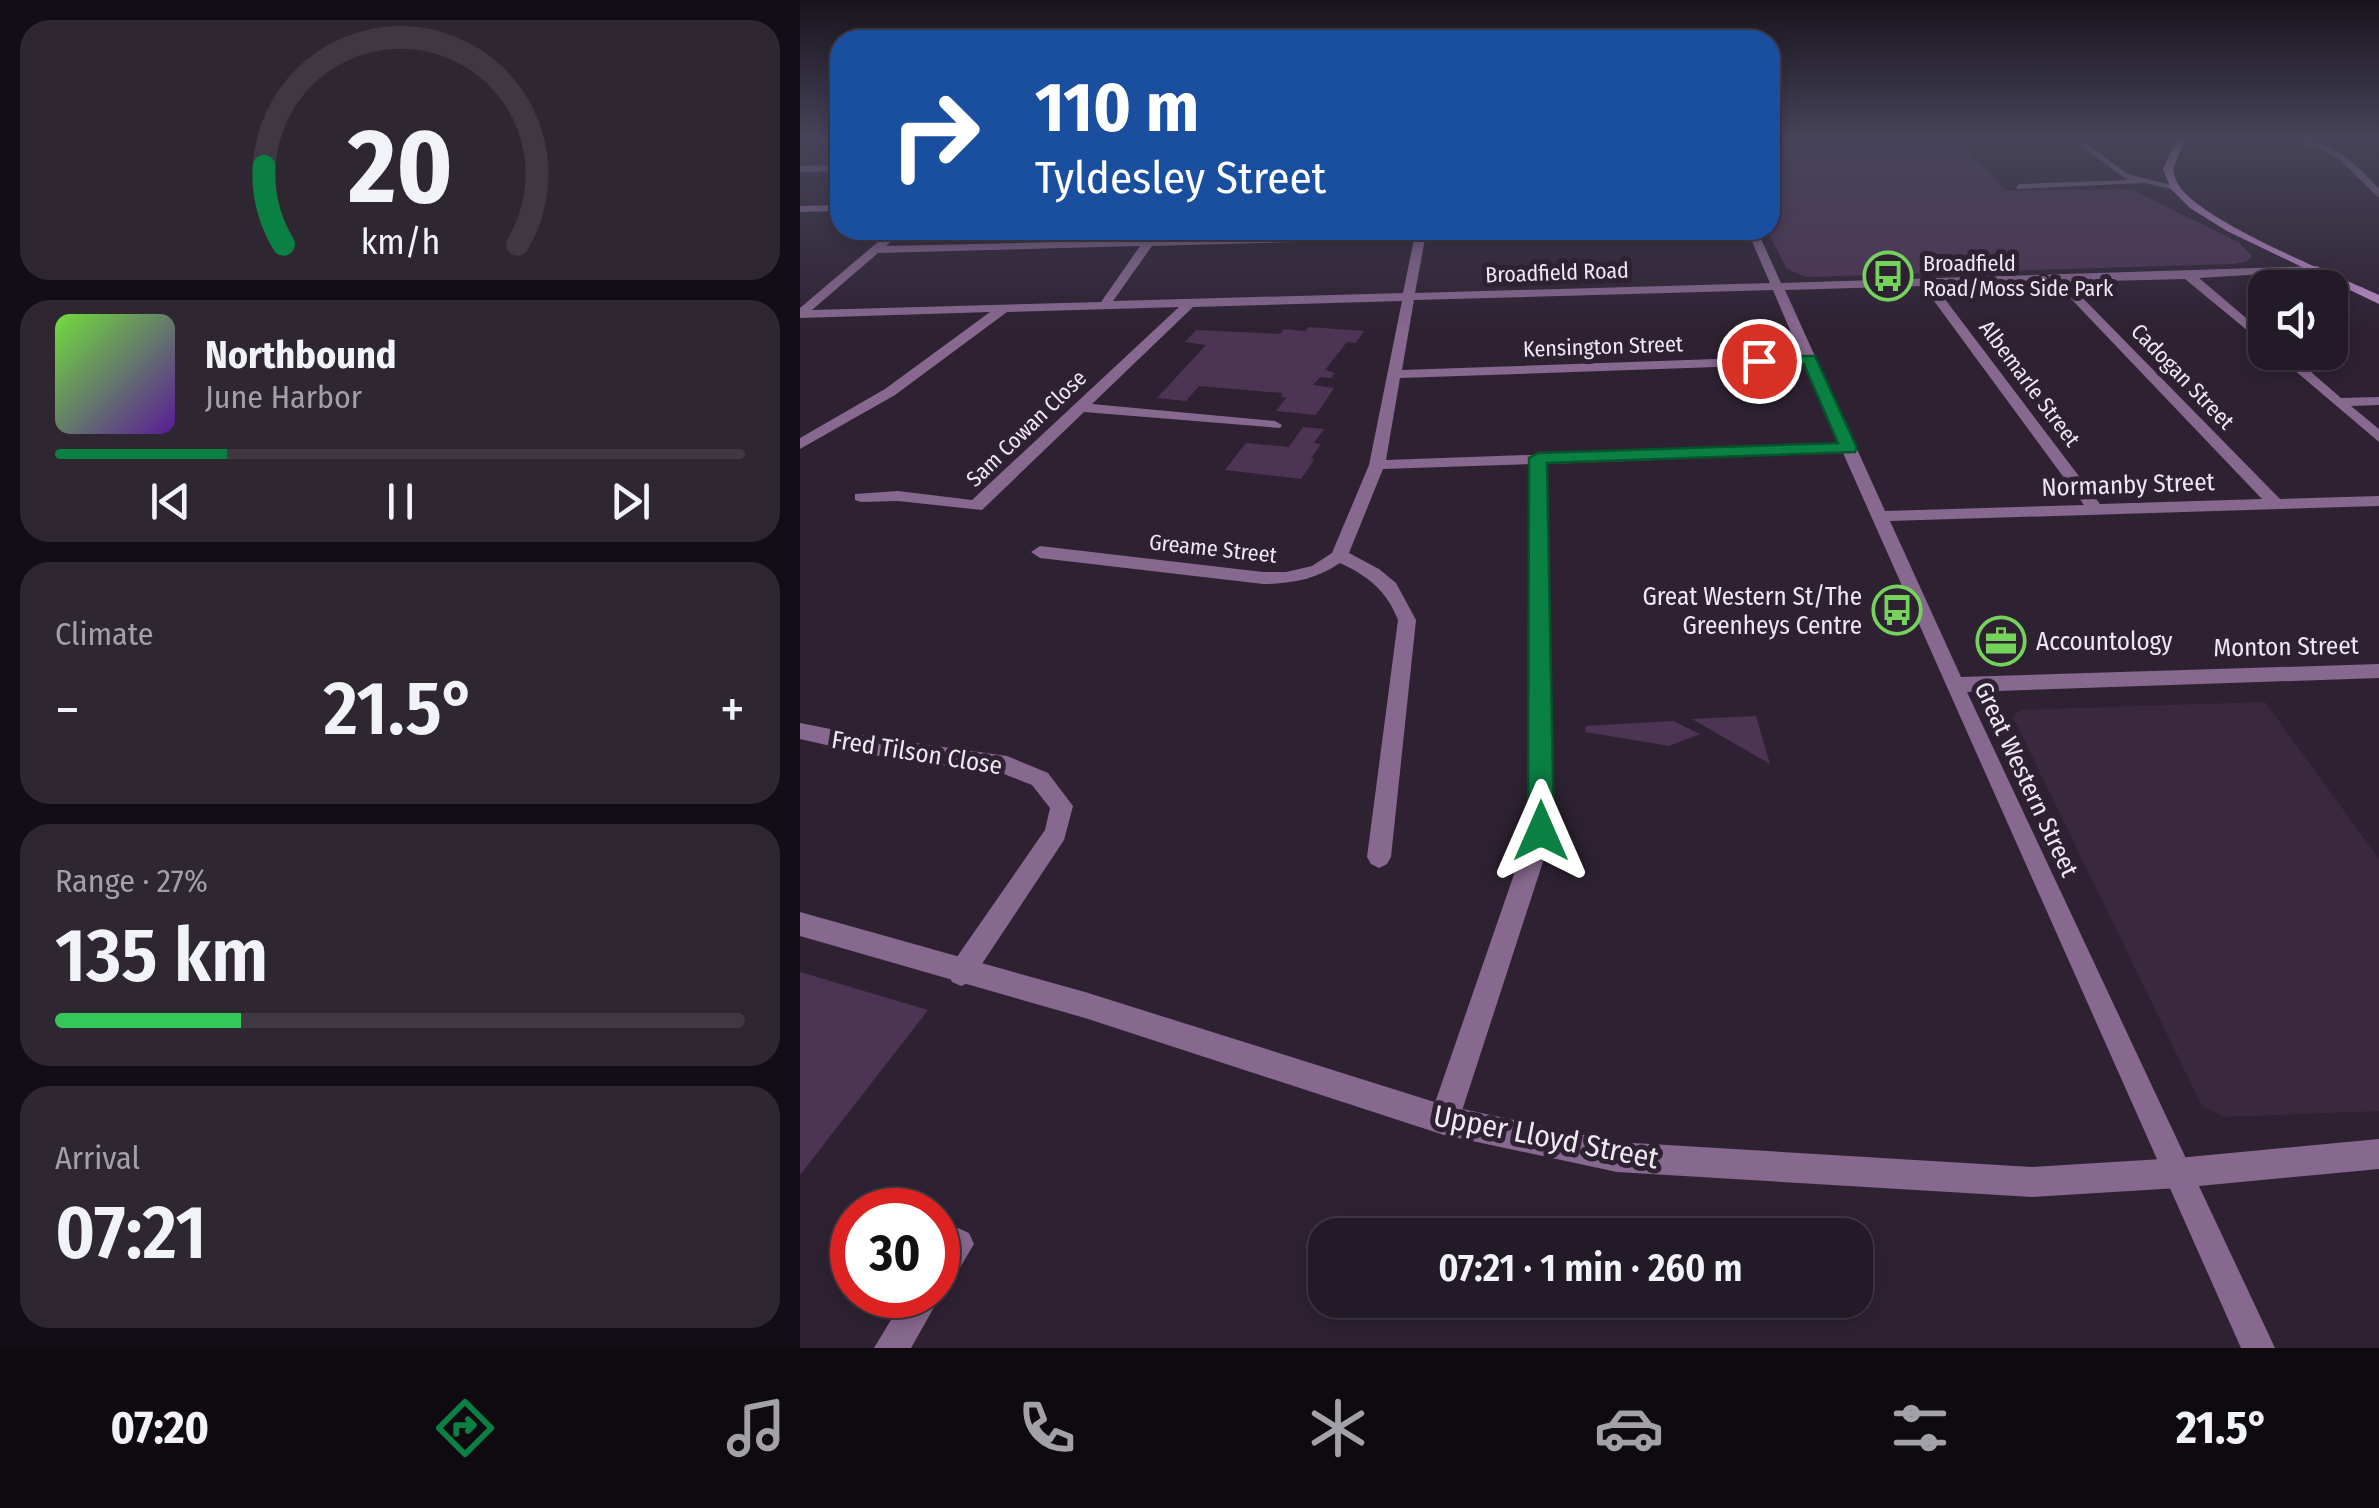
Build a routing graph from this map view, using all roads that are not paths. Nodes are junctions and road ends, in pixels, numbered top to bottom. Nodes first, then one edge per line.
1 (2190, 202) edge
2 (800, 208) edge
3 (830, 208) edge
4 (886, 240) edge
5 (1209, 240) edge
6 (1420, 240) edge
7 (1757, 240) edge
8 (1148, 242) junction
9 (875, 250) junction
10 (2314, 268) junction
11 (2188, 275) junction
12 (2058, 279) junction
13 (1926, 282) junction
14 (1778, 286) junction
15 (1409, 297) junction
16 (2379, 300) edge
17 (1190, 303) junction
18 (1104, 306) junction
19 (1004, 308) junction
20 (800, 314) edge
21 (2248, 326) edge
22 (1810, 360) junction
23 (2300, 370) edge
24 (1397, 374) junction
25 (2379, 400) edge
26 (2338, 402) junction
27 (1080, 407) junction
28 (1275, 425) dead end
29 (2379, 437) edge
30 (800, 444) edge
31 (1849, 448) junction
32 (1538, 458) junction
33 (1377, 465) junction
34 (861, 497) dead end
35 (2379, 501) edge
36 (2276, 504) junction
37 (2096, 510) junction
38 (1879, 516) junction
39 (1040, 552) dead end
40 (1339, 556) junction
41 (2379, 671) edge
42 (1954, 686) junction
43 (800, 731) edge
44 (1379, 857) dead end
45 (800, 924) edge
46 (961, 973) junction
47 (1444, 1120) junction
48 (2379, 1154) edge
49 (2178, 1174) junction
50 (910, 1318) edge
51 (891, 1348) edge
52 (2258, 1348) edge

1 - 10 main road
2 - 3 street
4 - 9 street
5 - 8 street
6 - 15 street
7 - 14 street, Great Western Street
8 - 9 street
8 - 18 street
9 - 20 street
10 - 11 street, Broadfield Road
10 - 16 main road
11 - 12 street, Broadfield Road
11 - 21 street
12 - 13 street, Broadfield Road
12 - 36 street, Cadogan Street
13 - 14 street, Broadfield Road
13 - 37 street, Albemarle Street
14 - 15 street, Broadfield Road
14 - 22 street, Great Western Street
15 - 17 street, Broadfield Road
15 - 24 street
17 - 18 street, Broadfield Road
17 - 27 street, Sam Cowan Close
18 - 19 street, Broadfield Road
19 - 20 street, Broadfield Road
19 - 30 street
22 - 24 street, Kensington Street
22 - 31 street, Great Western Street
23 - 26 street
24 - 33 street
25 - 26 street
26 - 29 street
27 - 28 street
27 - 34 street, Sam Cowan Close
31 - 32 street
31 - 38 street, Great Western Street
32 - 33 street
32 - 47 street
33 - 40 street
35 - 36 street, Normanby Street
36 - 37 street, Normanby Street
37 - 38 street, Normanby Street
38 - 42 street, Great Western Street
39 - 40 street, Greame Street
40 - 44 street
41 - 42 street, Monton Street
42 - 49 street, Great Western Street
43 - 46 street, Fred Tilson Close
45 - 46 street, Upper Lloyd Street
46 - 47 street, Upper Lloyd Street
47 - 49 street, Upper Lloyd Street
48 - 49 street, Upper Lloyd Street
49 - 52 street, Great Western Street
50 - 51 street

